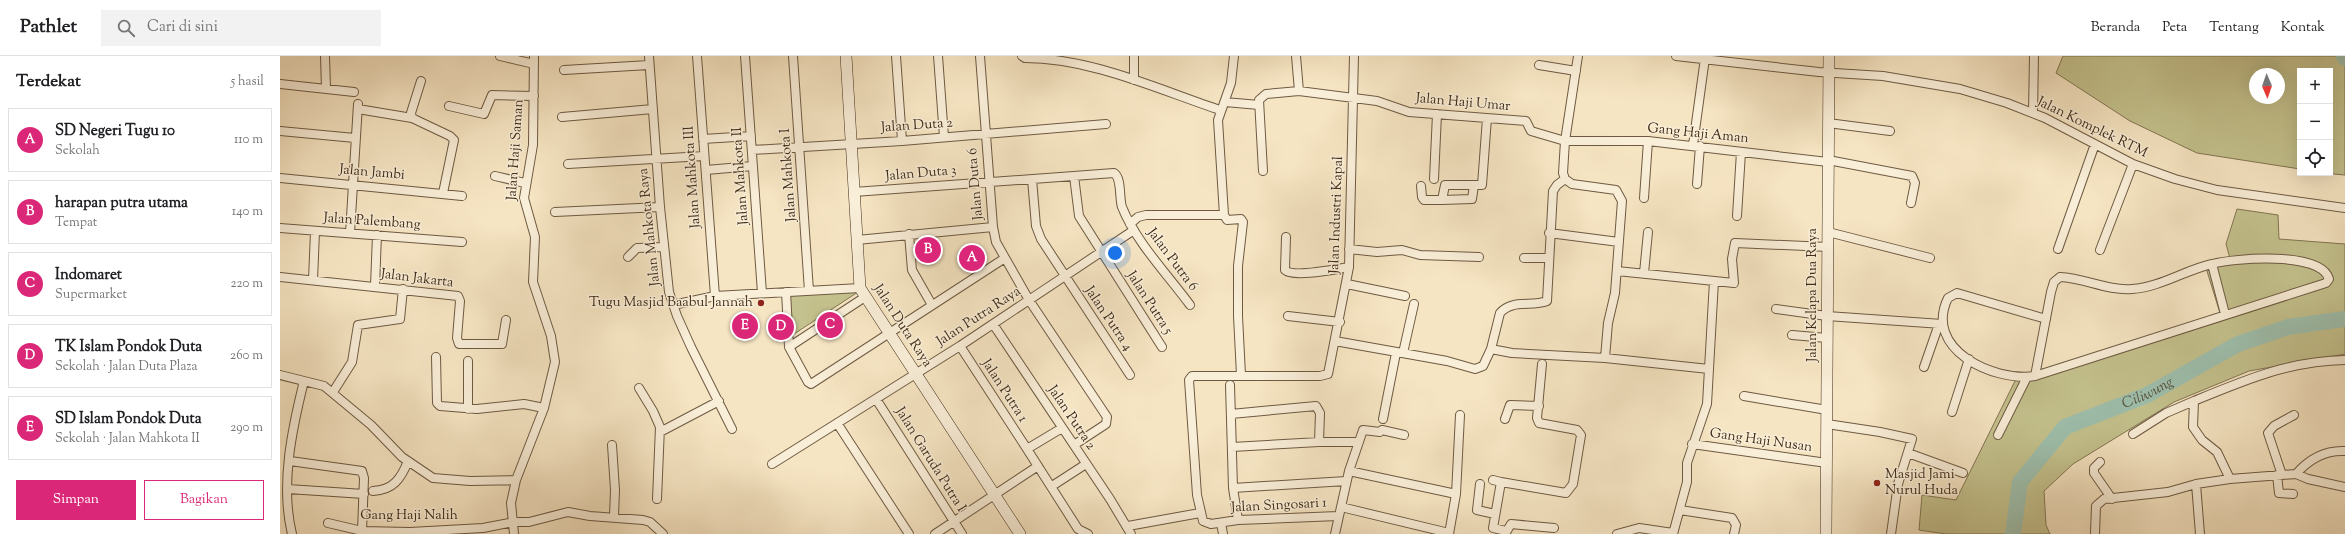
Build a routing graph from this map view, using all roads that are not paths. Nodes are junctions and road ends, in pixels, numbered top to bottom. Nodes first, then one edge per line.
1 (325, 56) edge
2 (500, 56) edge
3 (649, 56) edge
4 (697, 56) edge
5 (745, 56) edge
6 (793, 56) edge
7 (846, 56) edge
8 (896, 56) edge
9 (938, 56) edge
10 (980, 56) edge
11 (1022, 56) edge
12 (1134, 56) edge
13 (1234, 56) edge
14 (1296, 56) edge
15 (1354, 56) edge
16 (1578, 56) edge
17 (1676, 56) edge
18 (1829, 56) edge
19 (2034, 56) edge
20 (1705, 58) junction
21 (1739, 59) edge
22 (534, 60) edge
23 (650, 65) junction
24 (1539, 65) dead end
25 (564, 70) dead end
26 (1576, 71) junction
27 (1829, 72) junction
28 (1134, 80) junction
29 (421, 81) dead end
30 (280, 84) edge
31 (326, 89) junction
32 (1300, 91) junction
33 (354, 92) dead end
34 (534, 96) junction
35 (1354, 98) junction
36 (1225, 102) junction
37 (1259, 104) junction
38 (449, 106) dead end
39 (653, 109) junction
40 (1220, 110) junction
41 (2033, 113) junction
42 (1437, 114) junction
43 (562, 117) dead end
44 (412, 118) junction
45 (1487, 118) junction
46 (1828, 123) junction
47 (1106, 124) dead end
48 (280, 131) edge
49 (1890, 131) dead end
50 (985, 134) junction
51 (751, 136) junction
52 (944, 137) junction
53 (355, 138) junction
54 (703, 139) junction
55 (902, 141) junction
56 (1565, 141) junction
57 (1648, 141) junction
58 (851, 144) junction
59 (2095, 144) junction
60 (1697, 146) junction
61 (800, 147) junction
62 (752, 150) junction
63 (1741, 152) junction
64 (704, 156) junction
65 (656, 159) junction
66 (1828, 161) junction
67 (568, 164) dead end
68 (2133, 164) junction
69 (753, 166) junction
70 (706, 170) junction
71 (1263, 171) dead end
72 (495, 176) dead end
73 (1074, 176) junction
74 (280, 178) edge
75 (1434, 179) dead end
76 (1565, 179) junction
77 (1032, 180) junction
78 (990, 181) junction
79 (525, 183) junction
80 (353, 184) junction
81 (1697, 184) dead end
82 (1474, 185) junction
83 (1421, 186) dead end
84 (854, 192) junction
85 (443, 193) junction
86 (462, 196) dead end
87 (1644, 198) dead end
88 (1442, 200) junction
89 (1911, 203) dead end
90 (660, 207) junction
91 (2345, 208) edge
92 (555, 212) dead end
93 (1224, 214) junction
94 (1737, 216) dead end
95 (993, 227) junction
96 (1132, 227) junction
97 (280, 228) edge
98 (315, 231) junction
99 (1648, 232) dead end
100 (1828, 232) junction
101 (350, 233) junction
102 (1549, 233) junction
103 (909, 234) junction
104 (377, 236) junction
105 (1286, 237) dead end
106 (857, 240) junction
107 (462, 242) dead end
108 (1619, 242) junction
109 (664, 247) junction
110 (1828, 247) junction
111 (1350, 249) junction
112 (2058, 249) dead end
113 (2100, 250) dead end
114 (1102, 253) junction
115 (628, 257) dead end
116 (1479, 257) dead end
117 (1005, 258) junction
118 (1524, 258) dead end
119 (1548, 258) junction
120 (1930, 258) dead end
121 (2212, 264) junction
122 (1349, 268) junction
123 (1617, 270) junction
124 (1644, 273) junction
125 (280, 277) edge
126 (1064, 277) junction
127 (313, 280) junction
128 (1714, 281) junction
129 (1347, 284) junction
130 (375, 286) junction
131 (403, 289) junction
132 (809, 291) junction
133 (786, 292) junction
134 (762, 293) junction
135 (863, 293) junction
136 (715, 296) junction
137 (1405, 296) dead end
138 (1029, 300) junction
139 (1414, 304) dead end
140 (673, 305) junction
141 (932, 305) junction
142 (1190, 305) dead end
143 (1776, 309) dead end
144 (2225, 314) junction
145 (1288, 316) dead end
146 (1827, 316) junction
147 (2046, 319) junction
148 (506, 320) dead end
149 (1340, 322) junction
150 (993, 324) junction
151 (1940, 324) junction
152 (889, 333) junction
153 (1792, 335) dead end
154 (1827, 338) junction
155 (1335, 341) junction
156 (960, 346) junction
157 (789, 347) junction
158 (1162, 347) dead end
159 (1491, 349) junction
160 (1400, 353) junction
161 (436, 357) dead end
162 (1605, 358) junction
163 (1969, 359) junction
164 (2345, 360) edge
165 (468, 361) dead end
166 (1542, 364) dead end
167 (1924, 367) dead end
168 (1709, 368) junction
169 (916, 374) junction
170 (280, 375) edge
171 (1130, 375) dead end
172 (1241, 375) junction
173 (2031, 376) junction
174 (304, 381) junction
175 (1230, 385) dead end
176 (639, 388) dead end
177 (333, 392) junction
178 (1744, 396) dead end
179 (876, 399) junction
180 (2194, 401) junction
181 (719, 402) junction
182 (1538, 406) junction
183 (544, 408) junction
184 (468, 409) junction
185 (1827, 410) junction
186 (1952, 412) dead end
187 (1231, 414) junction
188 (1460, 415) dead end
189 (2294, 415) dead end
190 (1383, 419) dead end
191 (1505, 419) dead end
192 (837, 424) junction
193 (1827, 424) junction
194 (1062, 428) junction
195 (732, 429) dead end
196 (660, 432) junction
197 (2133, 434) dead end
198 (1404, 435) dead end
199 (1998, 436) dead end
200 (1319, 442) junction
201 (1359, 442) junction
202 (1692, 444) junction
203 (612, 445) dead end
204 (1074, 445) junction
205 (1232, 447) junction
206 (1027, 449) junction
207 (2345, 451) edge
208 (1908, 453) junction
209 (290, 461) junction
210 (408, 461) junction
211 (2100, 462) dead end
212 (1826, 463) junction
213 (772, 464) dead end
214 (1086, 464) junction
215 (1038, 466) junction
216 (1349, 471) junction
217 (280, 473) edge
218 (1963, 473) dead end
219 (2296, 474) junction
220 (289, 475) junction
221 (2280, 475) junction
222 (2230, 479) junction
223 (516, 480) junction
224 (1346, 481) junction
225 (1480, 484) dead end
226 (2196, 484) junction
227 (1052, 486) junction
228 (2345, 487) edge
229 (1233, 488) junction
230 (288, 490) junction
231 (373, 491) dead end
232 (364, 494) junction
233 (1456, 494) junction
234 (2293, 494) dead end
235 (995, 495) junction
236 (2112, 499) junction
237 (657, 500) dead end
238 (284, 502) edge
239 (1341, 506) junction
240 (1680, 510) junction
241 (1200, 513) junction
242 (1495, 514) junction
243 (614, 516) junction
244 (1338, 516) junction
245 (1238, 520) junction
246 (514, 522) junction
247 (954, 522) junction
248 (328, 523) dead end
249 (1221, 523) junction
250 (1554, 528) dead end
251 (1129, 530) edge
252 (362, 531) junction
253 (1638, 531) edge
254 (1506, 532) edge
255 (659, 533) edge
256 (1085, 533) edge
257 (292, 534) edge
258 (514, 534) edge
259 (909, 534) edge
260 (935, 534) edge
261 (962, 534) edge
262 (1020, 534) edge
263 (1223, 534) edge
264 (1335, 534) edge
265 (1449, 534) edge
266 (1617, 534) edge
267 (1673, 534) edge
268 (1734, 534) edge
269 (1826, 534) edge
270 (1892, 534) edge
271 (2095, 534) edge
272 (2200, 534) edge

1 - 31 street
2 - 22 street
3 - 23 street, Jalan Mahkota Raya
4 - 54 street, Jalan Mahkota III
5 - 51 street, Jalan Mahkota II
6 - 61 street, Jalan Mahkota I
7 - 58 street, Jalan Duta Raya
8 - 55 street
9 - 52 street
10 - 50 street, Jalan Duta 6
11 - 28 street
12 - 28 street
13 - 36 street
14 - 32 street
15 - 35 street, Jalan Industri Kapal
16 - 26 street
17 - 20 street, Jalan Komplek RTM
18 - 27 street, Jalan Kelapa Dua Raya
19 - 41 street
20 - 21 street, Jalan Komplek RTM
20 - 60 street
21 - 27 street, Jalan Komplek RTM
22 - 34 street, Jalan Haji Saman
23 - 25 street
23 - 39 street, Jalan Mahkota Raya
24 - 26 street
26 - 56 street
27 - 41 street, Jalan Komplek RTM
27 - 46 street, Jalan Kelapa Dua Raya
28 - 40 street
29 - 44 street
30 - 31 street
31 - 33 street
32 - 35 street, Jalan Haji Umar
32 - 37 street, Jalan Haji Umar
34 - 38 street
34 - 79 street, Jalan Haji Saman
35 - 42 street, Jalan Haji Umar
35 - 111 street, Jalan Industri Kapal
36 - 37 street
36 - 40 street
37 - 71 street
39 - 43 street
39 - 65 street, Jalan Mahkota Raya
40 - 93 street
41 - 59 street, Jalan Komplek RTM
42 - 45 street, Jalan Haji Umar
42 - 75 street
44 - 53 street
44 - 85 street
45 - 56 street, Jalan Haji Umar
45 - 82 street
46 - 49 street
46 - 66 street, Jalan Kelapa Dua Raya
47 - 50 street, Jalan Duta 2
48 - 53 street
50 - 52 street, Jalan Duta 2
50 - 78 street, Jalan Duta 6
51 - 54 street
51 - 62 street, Jalan Mahkota II
52 - 55 street, Jalan Duta 2
53 - 80 street
54 - 64 street, Jalan Mahkota III
55 - 58 street, Jalan Duta 2
56 - 57 street, Gang Haji Aman
56 - 76 street
57 - 60 street, Gang Haji Aman
57 - 87 street
58 - 61 street, Jalan Duta 2
58 - 84 street, Jalan Duta Raya
59 - 68 street, Jalan Komplek RTM
59 - 112 street
60 - 63 street, Gang Haji Aman
60 - 81 street
61 - 62 street, Jalan Duta 2
61 - 132 street, Jalan Mahkota I
62 - 69 street, Jalan Mahkota II
63 - 66 street, Gang Haji Aman
63 - 94 street
64 - 65 street
64 - 70 street, Jalan Mahkota III
65 - 67 street
65 - 90 street, Jalan Mahkota Raya
66 - 89 street, Gang Haji Aman
66 - 100 street, Jalan Kelapa Dua Raya
68 - 91 street, Jalan Komplek RTM
68 - 113 street
69 - 70 street
69 - 134 street, Jalan Mahkota II
70 - 136 street, Jalan Mahkota III
72 - 79 street
73 - 77 street, Jalan Duta 3
73 - 96 street, Jalan Putra 6
73 - 114 street, Jalan Putra 5
74 - 80 street, Jalan Jambi
76 - 102 street
76 - 108 street
77 - 78 street, Jalan Duta 3
77 - 126 street, Jalan Putra 4
78 - 84 street, Jalan Duta 3
78 - 95 street, Jalan Duta 6
79 - 183 street, Jalan Haji Saman
80 - 85 street, Jalan Jambi
80 - 101 street
82 - 88 street
82 - 88 street
83 - 88 street
84 - 106 street, Jalan Duta Raya
85 - 86 street, Jalan Jambi
90 - 92 street
90 - 109 street, Jalan Mahkota Raya
93 - 96 street, Jalan Putra Raya
93 - 172 street
95 - 103 street
95 - 117 street, Jalan Duta 6
96 - 114 street, Jalan Putra Raya
96 - 142 street, Jalan Putra 6
97 - 98 street, Jalan Palembang
98 - 101 street, Jalan Palembang
98 - 127 street
99 - 124 street
100 - 110 street, Jalan Kelapa Dua Raya
100 - 120 street
101 - 104 street, Jalan Palembang
102 - 108 street
102 - 119 street
103 - 106 street
103 - 141 street
104 - 107 street, Jalan Palembang
104 - 130 street
105 - 122 street
106 - 135 street, Jalan Duta Raya
108 - 123 street
109 - 115 street
109 - 140 street, Jalan Mahkota Raya
110 - 128 street
110 - 146 street, Jalan Kelapa Dua Raya
111 - 116 street
111 - 122 street, Jalan Industri Kapal
114 - 126 street, Jalan Putra Raya
114 - 158 street, Jalan Putra 5
117 - 138 street, Jalan Duta 6
117 - 141 street
118 - 119 street
119 - 159 street
121 - 144 street
121 - 144 street
121 - 147 street
122 - 129 street, Jalan Industri Kapal
123 - 124 street
123 - 162 street
124 - 128 street
125 - 127 street, Jalan Jakarta
126 - 138 street, Jalan Putra Raya
126 - 171 street, Jalan Putra 4
127 - 130 street, Jalan Jakarta
128 - 168 street
129 - 137 street
129 - 149 street, Jalan Industri Kapal
130 - 131 street, Jalan Jakarta
131 - 148 street, Jalan Jakarta
131 - 177 street
132 - 133 street
132 - 135 street
133 - 134 street
133 - 157 street
134 - 136 street
135 - 152 street, Jalan Duta Raya
135 - 157 street
136 - 140 street
138 - 150 street, Jalan Putra Raya
138 - 204 street, Jalan Duta 6
139 - 160 street
140 - 181 street, Jalan Mahkota Raya
141 - 152 street
143 - 146 street
144 - 173 street
145 - 149 street
146 - 151 street
146 - 154 street, Jalan Kelapa Dua Raya
147 - 151 street
147 - 173 street
149 - 155 street, Jalan Industri Kapal
150 - 156 street, Jalan Putra Raya
150 - 194 street, Jalan Putra 2
151 - 163 street
151 - 167 street
152 - 157 street
152 - 169 street, Jalan Duta Raya
153 - 154 street
154 - 185 street, Jalan Kelapa Dua Raya
155 - 160 street
155 - 172 street, Jalan Industri Kapal
156 - 169 street, Jalan Putra Raya
156 - 206 street, Jalan Putra 1
159 - 160 street
159 - 162 street
160 - 190 street
161 - 184 street
162 - 168 street
163 - 173 street
163 - 186 street
164 - 180 street
165 - 184 street
166 - 182 street
168 - 202 street
169 - 179 street, Jalan Putra Raya
169 - 235 street, Jalan Duta Raya
170 - 174 street
172 - 241 street
173 - 199 street
174 - 177 street
174 - 209 street
175 - 187 street
176 - 196 street
177 - 210 street
178 - 185 street
179 - 192 street, Jalan Putra Raya
179 - 247 street, Jalan Garuda Putra I
180 - 197 street
180 - 222 street
181 - 195 street, Jalan Mahkota Raya
181 - 196 street
182 - 191 street
182 - 242 street
183 - 184 street
183 - 223 street, Jalan Haji Saman
185 - 193 street, Jalan Kelapa Dua Raya
187 - 200 street
187 - 205 street
188 - 233 street
189 - 221 street
192 - 213 street, Jalan Putra Raya
192 - 259 street
193 - 208 street
193 - 212 street, Jalan Kelapa Dua Raya
194 - 204 street, Jalan Putra 2
194 - 206 street
196 - 237 street
198 - 201 street
200 - 201 street
200 - 205 street
201 - 216 street
202 - 212 street, Gang Haji Nusan
202 - 240 street
203 - 243 street
204 - 214 street, Jalan Putra 2
205 - 229 street
206 - 215 street, Jalan Putra 1
207 - 219 street
208 - 218 street
208 - 270 street
209 - 220 street
209 - 232 street
210 - 223 street
210 - 231 street
211 - 236 street
212 - 269 street, Jalan Kelapa Dua Raya
214 - 227 street
214 - 251 street, Jalan Putra 2
215 - 227 street, Jalan Putra 1
215 - 235 street
216 - 224 street
216 - 233 street
217 - 220 street
219 - 221 street
219 - 228 street
220 - 230 street
221 - 222 street
221 - 234 street
222 - 226 street
223 - 246 street, Jalan Haji Saman
224 - 229 street
224 - 239 street
225 - 242 street
226 - 236 street
226 - 272 street
227 - 256 street, Jalan Putra 1
229 - 245 street
230 - 232 street
230 - 238 street
232 - 252 street
233 - 265 street
235 - 247 street
235 - 262 street, Jalan Duta Raya
236 - 271 street
238 - 257 street
239 - 244 street
239 - 265 street
240 - 267 street
240 - 268 street
241 - 249 street
241 - 251 street, Jalan Putra 2
242 - 254 street
243 - 246 street, Gang Haji Nalih
243 - 255 street, Gang Haji Nalih
244 - 245 street, Jalan Singosari 1
244 - 264 street
245 - 249 street, Jalan Singosari 1
246 - 252 street, Gang Haji Nalih
246 - 258 street, Jalan Haji Saman
247 - 260 street
247 - 261 street, Jalan Garuda Putra I
248 - 252 street, Gang Haji Nalih
249 - 263 street
250 - 254 street
253 - 266 street
253 - 267 street

